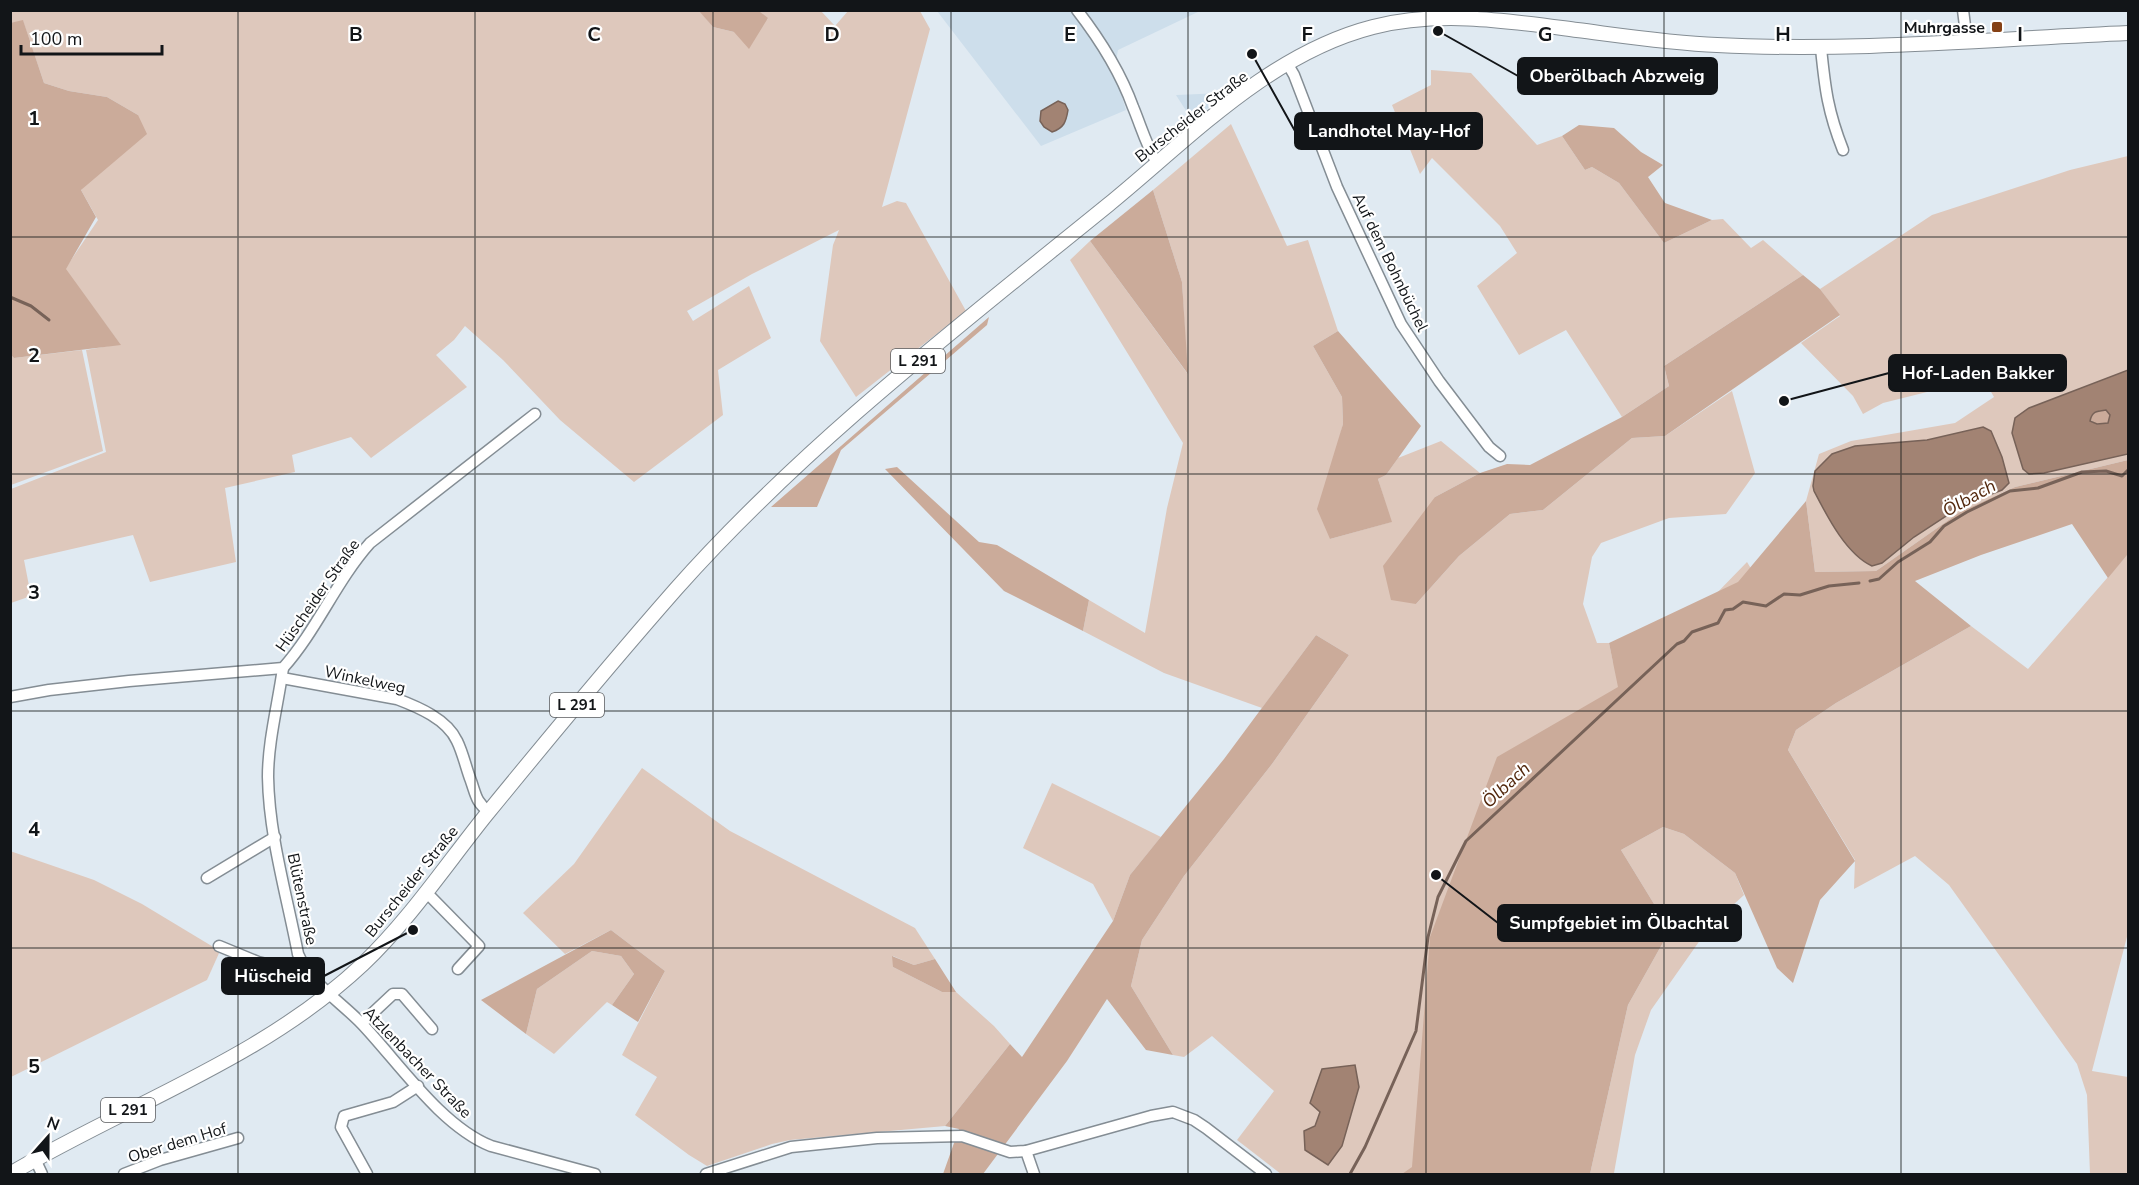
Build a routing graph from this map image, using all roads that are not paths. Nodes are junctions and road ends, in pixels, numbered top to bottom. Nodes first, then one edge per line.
1 (1077, 10) edge
2 (1963, 10) edge
3 (2128, 33) edge
4 (1967, 42) junction
5 (1821, 48) junction
6 (1287, 63) junction
7 (1843, 150) dead end
8 (1157, 163) junction
9 (535, 414) dead end
10 (1500, 456) dead end
11 (283, 673) junction
12 (10, 697) edge
13 (489, 812) junction
14 (275, 837) junction
15 (207, 878) dead end
16 (426, 891) junction
17 (219, 946) dead end
18 (304, 967) junction
19 (458, 969) dead end
20 (329, 993) junction
21 (362, 1023) junction
22 (432, 1029) dead end
23 (418, 1086) junction
24 (238, 1138) dead end
25 (1026, 1151) junction
26 (34, 1159) junction
27 (10, 1174) edge
28 (42, 1174) edge
29 (124, 1174) edge
30 (367, 1174) edge
31 (595, 1174) edge
32 (706, 1174) edge
33 (1034, 1174) edge
34 (1266, 1174) edge

1 - 8 street
2 - 4 street
3 - 4 main road, Burscheider Straße / L 291
4 - 5 main road, Burscheider Straße / L 291
5 - 6 main road, Burscheider Straße / L 291
5 - 7 street
6 - 8 main road, Burscheider Straße / L 291
6 - 10 street, Auf dem Bohnbüchel
8 - 13 main road, Burscheider Straße / L 291
9 - 11 street, Hüscheider Straße
11 - 12 street, Hüscheider Straße
11 - 13 street, Winkelweg
11 - 14 street, Blütenstraße
13 - 16 main road, Burscheider Straße / L 291
14 - 15 street, Blütenstraße
14 - 18 street, Blütenstraße
16 - 19 street
16 - 20 main road, Burscheider Straße / L 291
17 - 18 street
18 - 20 street, Blütenstraße
20 - 21 street, Atzlenbacher Straße
20 - 26 main road, Burscheider Straße / L 291
21 - 22 street
21 - 23 street, Atzlenbacher Straße
23 - 30 street
23 - 31 street, Atzlenbacher Straße
24 - 29 street, Ober dem Hof
25 - 32 street
25 - 33 street
25 - 34 street
26 - 27 main road, Burscheider Straße / L 291
26 - 28 street

